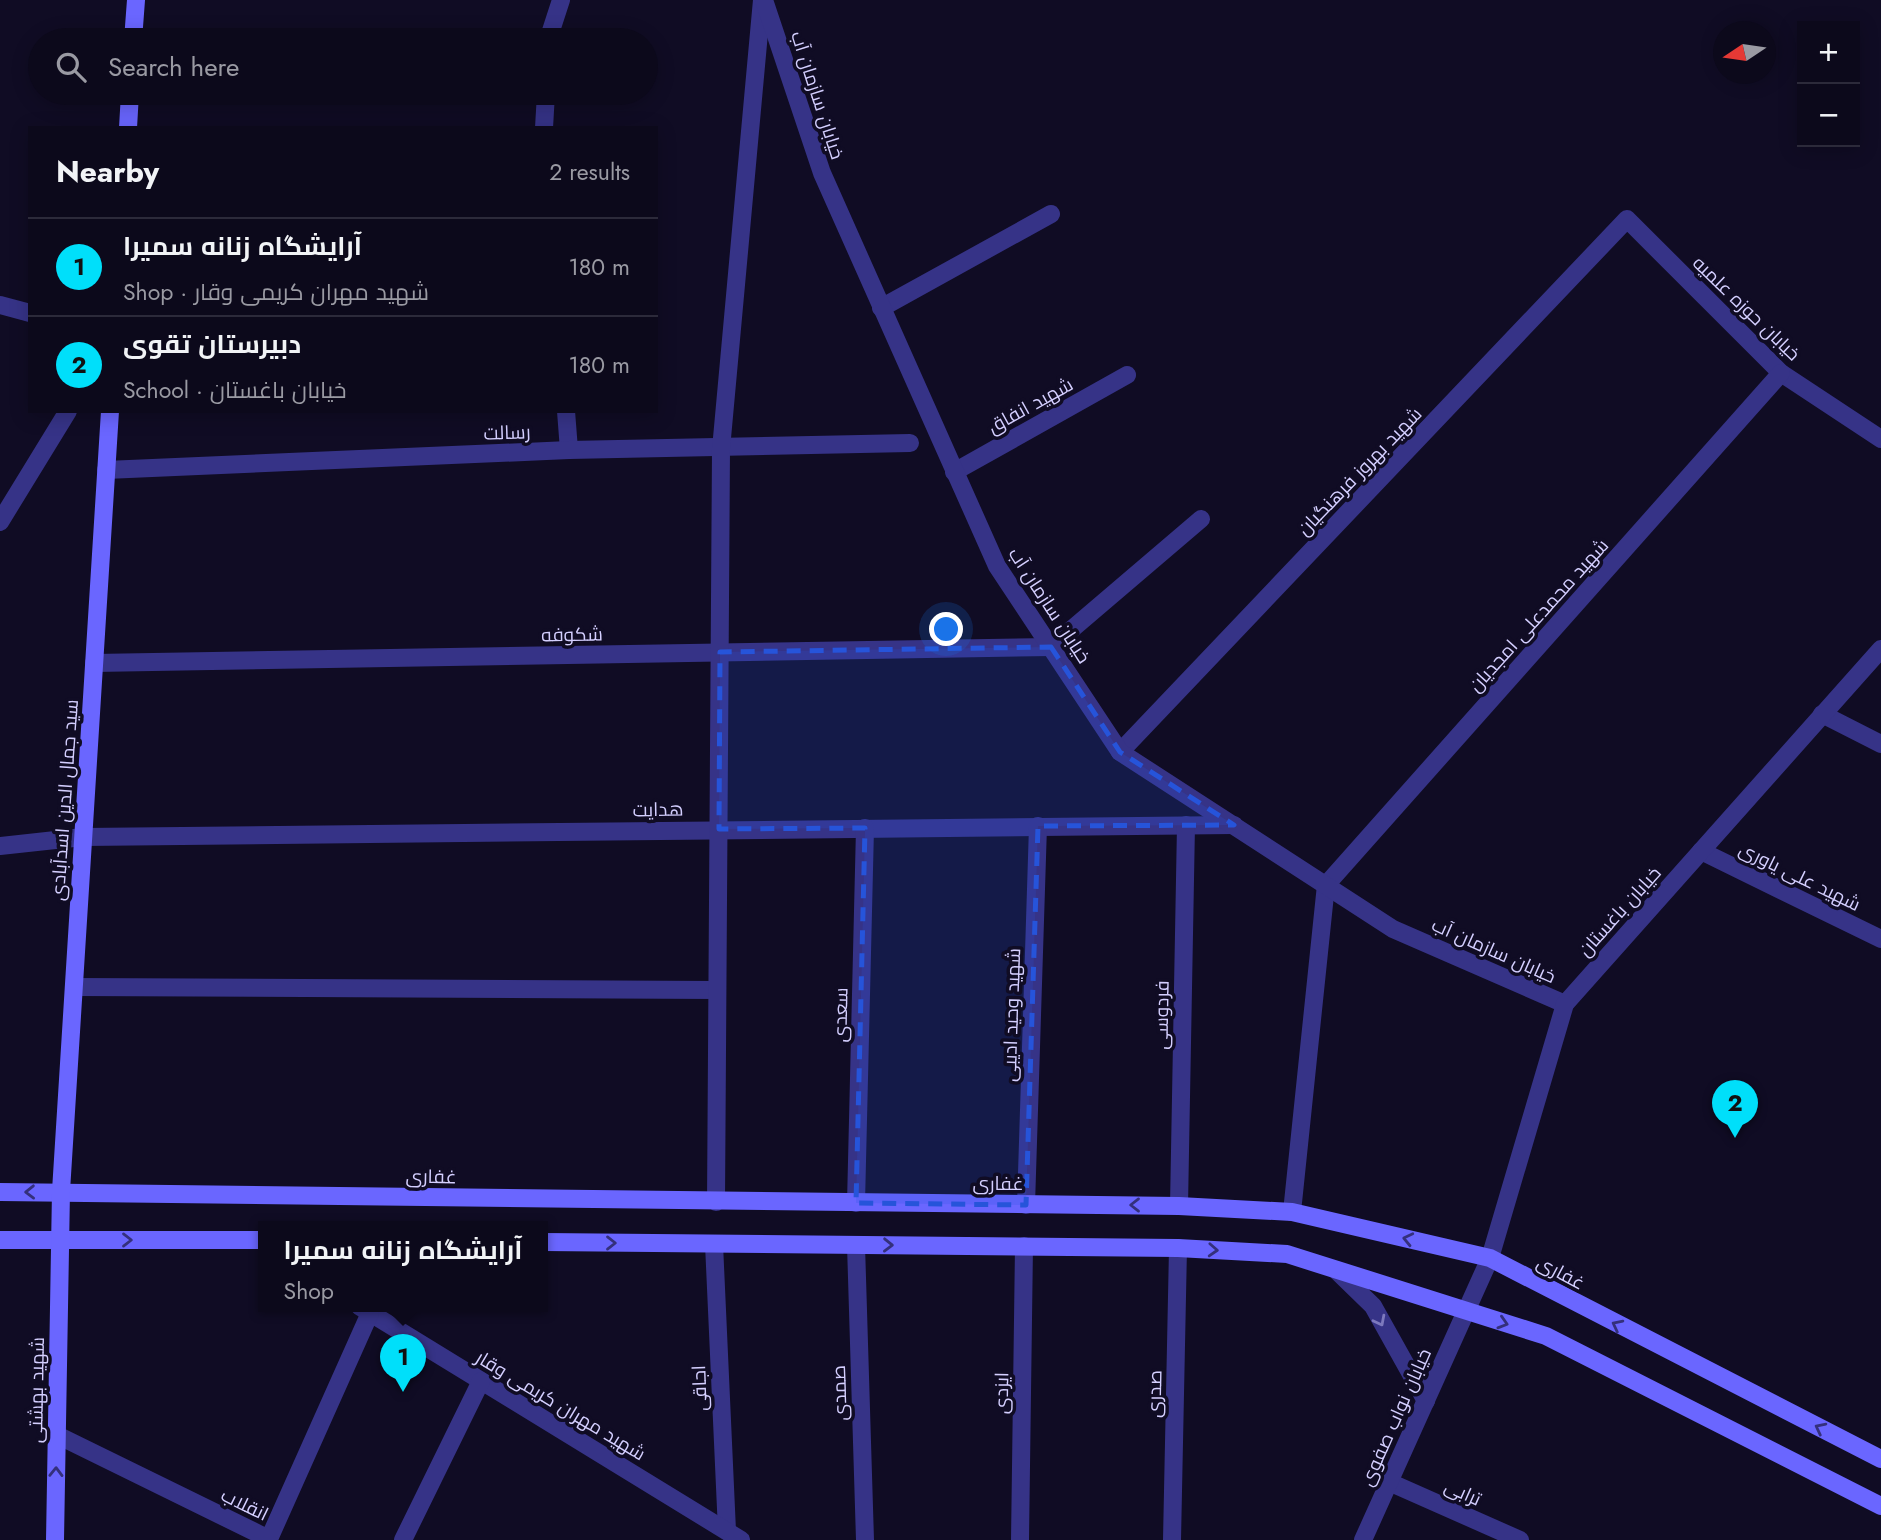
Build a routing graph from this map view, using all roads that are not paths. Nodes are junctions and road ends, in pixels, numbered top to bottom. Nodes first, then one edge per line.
1 (136, 0) edge
2 (561, 0) edge
3 (763, 0) edge
4 (134, 28) edge
5 (552, 28) edge
6 (129, 105) edge
7 (545, 105) edge
8 (128, 126) edge
9 (544, 126) edge
10 (1051, 214) dead end
11 (1627, 219) joint
12 (0, 306) edge
13 (881, 308) junction
14 (28, 313) edge
15 (1781, 373) junction
16 (1127, 375) dead end
17 (67, 413) edge
18 (110, 413) edge
19 (566, 413) edge
20 (1881, 439) edge
21 (910, 443) dead end
22 (721, 449) junction
23 (569, 450) junction
24 (106, 470) junction
25 (954, 472) junction
26 (1201, 519) dead end
27 (0, 522) edge
28 (1051, 647) junction
29 (1881, 649) edge
30 (720, 652) junction
31 (94, 663) junction
32 (1822, 714) junction
33 (1881, 744) edge
34 (1120, 751) junction
35 (1186, 825) junction
36 (1234, 825) junction
37 (1038, 826) junction
38 (865, 828) junction
39 (719, 830) junction
40 (83, 837) junction
41 (0, 846) edge
42 (1701, 851) junction
43 (1326, 885) junction
44 (1881, 939) edge
45 (74, 987) junction
46 (717, 990) junction
47 (1565, 1004) junction
48 (61, 1191) junction
49 (0, 1192) edge
50 (716, 1202) junction
51 (856, 1203) junction
52 (1026, 1205) junction
53 (1179, 1206) junction
54 (1292, 1212) junction
55 (0, 1240) edge
56 (59, 1241) junction
57 (548, 1242) edge
58 (258, 1243) edge
59 (714, 1244) junction
60 (856, 1245) junction
61 (1024, 1246) junction
62 (1178, 1248) junction
63 (1490, 1258) junction
64 (1336, 1270) junction
65 (1466, 1311) junction
66 (363, 1312) edge
67 (367, 1312) edge
68 (481, 1381) junction
69 (1426, 1401) junction
70 (57, 1435) junction
71 (1881, 1459) edge
72 (1389, 1482) junction
73 (1881, 1506) edge
74 (734, 1536) edge
75 (55, 1540) edge
76 (403, 1540) edge
77 (865, 1540) edge
78 (1020, 1540) edge
79 (1172, 1540) edge
80 (1363, 1540) edge
81 (1520, 1540) edge

1 - 4 main road
2 - 5 street
3 - 13 street, خیابان سازمان آب
3 - 22 street
6 - 8 main road
7 - 9 street
10 - 13 street
11 - 15 street, خیابان حوزه علمیه
11 - 34 street, شهید بهروز فرهنگیان
12 - 14 street
13 - 25 street, خیابان سازمان آب
15 - 20 street, خیابان حوزه علمیه
15 - 43 street, شهید محمدعلی امجدیان
16 - 25 street, شهید انفاق
17 - 27 street
18 - 24 main road, سید جمال الدین اسدآبادی
19 - 23 street
21 - 22 street, رسالت
22 - 23 street, رسالت
22 - 30 street
23 - 24 street, رسالت
24 - 31 main road, سید جمال الدین اسدآبادی
25 - 28 street, خیابان سازمان آب
26 - 28 street
28 - 30 street, شکوفه
28 - 34 street, خیابان سازمان آب
29 - 32 street, خیابان باغستان
30 - 31 street, شکوفه
30 - 39 street
31 - 40 main road, سید جمال الدین اسدآبادی
32 - 33 street
32 - 42 street, خیابان باغستان
34 - 36 street, خیابان سازمان آب
35 - 36 street, هدایت
35 - 37 street, هدایت
35 - 53 street, فردوسی
36 - 43 street, خیابان سازمان آب
37 - 38 street, هدایت
37 - 52 street, شهید وحید ادیبی
38 - 39 street, هدایت
38 - 51 street, سعدی
39 - 40 street, هدایت
39 - 46 street
40 - 41 street, هدایت
40 - 45 main road, سید جمال الدین اسدآبادی
42 - 44 street, شهید علی یاوری
42 - 47 street, خیابان باغستان
43 - 47 street, خیابان سازمان آب
43 - 54 street
45 - 46 street
45 - 48 main road, سید جمال الدین اسدآبادی
46 - 50 street
47 - 63 street, خیابان باغستان
48 -> 49 main road, غفاری
48 - 50 main road, غفاری
48 - 56 main road, شهید بهشتی
50 - 51 main road, غفاری
51 - 52 main road, غفاری
53 -> 52 main road, غفاری
53 - 54 main road, غفاری
63 -> 54 main road, غفاری
55 - 56 main road
56 -> 58 main road
56 - 70 main road, شهید بهشتی
57 -> 59 main road
59 - 60 main road
59 - 74 street, اجاقی
60 -> 61 main road
60 - 77 street, صمدی
61 - 62 main road
61 - 78 street, ایزدی
62 -> 64 main road
62 - 79 street, صدری
63 - 65 street, خیابان نواب صفوی
71 -> 63 main road, غفاری
64 - 65 main road
64 -> 69 street
65 - 69 street, خیابان نواب صفوی
65 -> 73 main road
66 - 70 street, انقلاب
67 - 68 street, شهید مهران کریمی وقار
68 - 74 street, شهید مهران کریمی وقار
68 - 76 street
69 - 72 street, خیابان نواب صفوی
75 -> 70 main road, شهید بهشتی
72 - 80 street, خیابان نواب صفوی
72 - 81 street, ترابی

